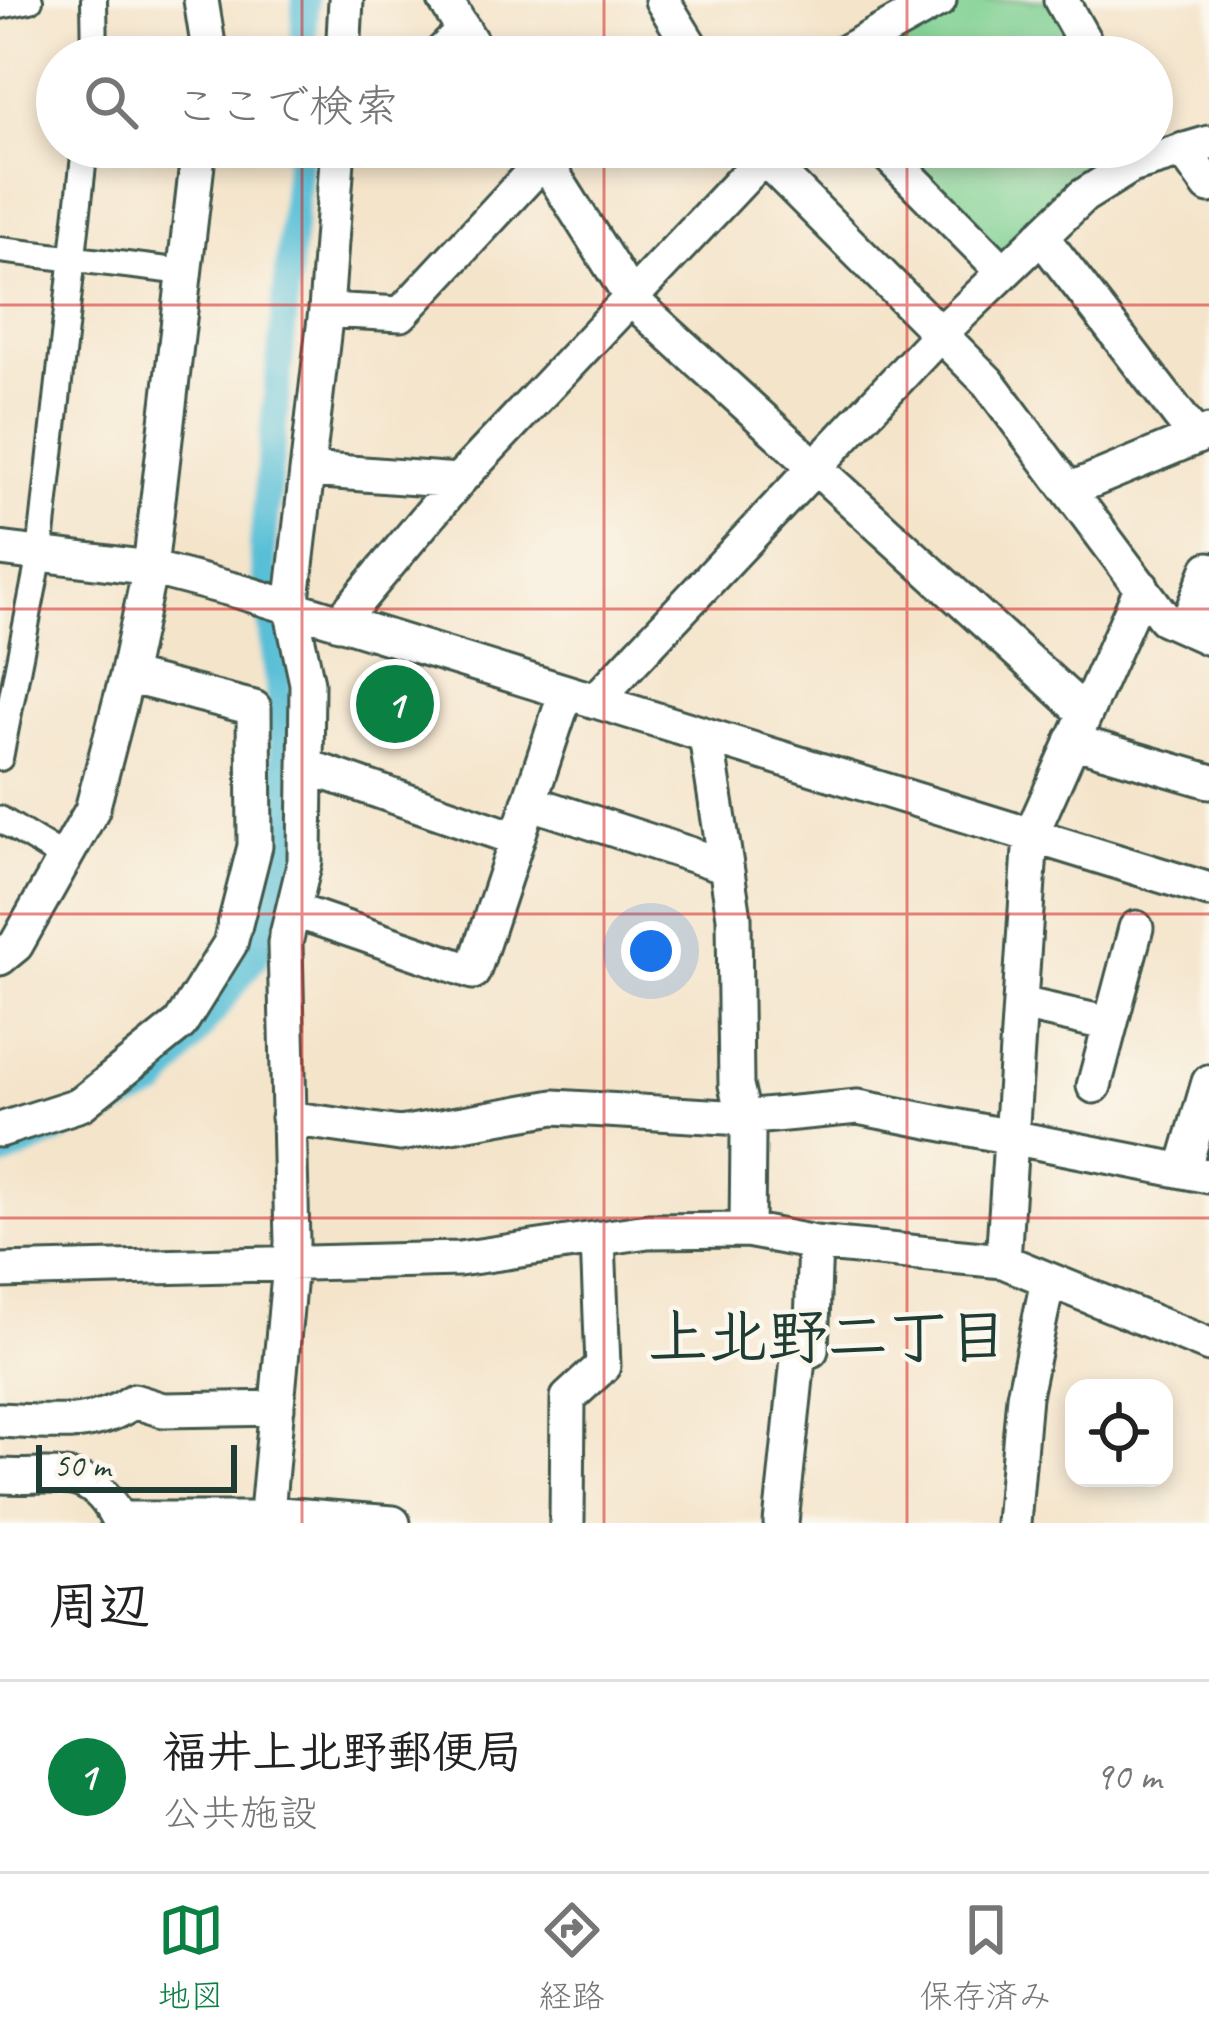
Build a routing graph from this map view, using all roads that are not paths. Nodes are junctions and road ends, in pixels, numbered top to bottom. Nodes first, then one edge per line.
1 (31, 0) edge
2 (94, 0) edge
3 (201, 0) edge
4 (346, 0) edge
5 (445, 0) edge
6 (662, 0) edge
7 (939, 0) edge
8 (1061, 0) edge
9 (0, 5) edge
10 (94, 36) edge
11 (207, 36) edge
12 (345, 36) edge
13 (467, 36) edge
14 (684, 36) edge
15 (874, 36) edge
16 (1081, 36) edge
17 (1196, 147) edge
18 (83, 168) edge
19 (196, 168) edge
20 (338, 168) edge
21 (527, 168) edge
22 (549, 168) edge
23 (745, 168) edge
24 (773, 168) edge
25 (901, 168) edge
26 (1126, 168) edge
27 (1209, 186) edge
28 (1042, 236) junction
29 (0, 250) edge
30 (72, 258) junction
31 (184, 272) junction
32 (1004, 272) junction
33 (633, 302) junction
34 (326, 310) junction
35 (942, 332) junction
36 (1203, 435) edge
37 (812, 468) junction
38 (309, 470) junction
39 (458, 481) junction
40 (1069, 490) junction
41 (0, 549) edge
42 (40, 554) junction
43 (150, 568) junction
44 (1209, 569) edge
45 (1142, 587) junction
46 (283, 605) junction
47 (339, 622) junction
48 (1197, 633) edge
49 (128, 676) junction
50 (580, 697) junction
51 (1079, 727) junction
52 (706, 736) junction
53 (0, 758) edge
54 (306, 766) junction
55 (1209, 781) edge
56 (530, 802) junction
57 (0, 819) edge
58 (1030, 835) junction
59 (517, 839) junction
60 (64, 858) junction
61 (726, 866) junction
62 (1209, 890) edge
63 (293, 910) junction
64 (1136, 928) dead end
65 (0, 958) edge
66 (1021, 1004) junction
67 (1110, 1024) junction
68 (1209, 1082) edge
69 (1094, 1086) dead end
70 (288, 1118) junction
71 (743, 1118) junction
72 (0, 1130) edge
73 (1013, 1136) junction
74 (1196, 1173) edge
75 (747, 1230) junction
76 (598, 1240) junction
77 (815, 1243) junction
78 (1003, 1261) junction
79 (290, 1264) junction
80 (0, 1271) edge
81 (1048, 1280) junction
82 (1209, 1345) edge
83 (277, 1408) junction
84 (0, 1420) edge
85 (0, 1476) edge
86 (267, 1518) edge
87 (390, 1523) edge
88 (567, 1523) edge
89 (781, 1523) edge
90 (1013, 1523) edge

1 - 9 street
2 - 10 street
3 - 11 street
4 - 12 street
5 - 13 street
6 - 14 street
7 - 15 street
8 - 16 street
17 - 27 street
18 - 30 street
19 - 31 street
20 - 34 street
21 - 34 street
22 - 33 street
23 - 33 street
24 - 35 street
25 - 32 street
26 - 28 street
28 - 32 street
28 - 36 street
29 - 30 street
30 - 31 street
30 - 42 street
31 - 43 street
32 - 35 street
33 - 37 street
33 - 39 street
34 - 38 street
35 - 37 street
35 - 40 street
36 - 40 street
37 - 50 street
37 - 51 street
38 - 39 street
38 - 46 street
39 - 47 street
40 - 45 street
41 - 42 street
42 - 43 street
42 - 53 street
43 - 46 street
43 - 49 street
44 - 48 street
45 - 48 street
45 - 51 street
46 - 47 street
46 - 54 street
47 - 50 street
49 - 60 street
49 - 72 street
50 - 52 street
50 - 56 street
51 - 55 street
51 - 58 street
52 - 58 street
52 - 61 street
54 - 59 street
54 - 63 street
56 - 59 street
56 - 61 street
57 - 60 street
58 - 62 street
58 - 66 street
59 - 63 street
60 - 65 street
61 - 71 street
63 - 70 street
64 - 67 street
66 - 67 street
66 - 73 street
67 - 69 street
68 - 74 street
70 - 71 street
70 - 79 street
71 - 73 street
71 - 75 street
73 - 74 street
73 - 78 street
75 - 76 street
75 - 77 street
76 - 79 street
76 - 88 street
77 - 78 street
77 - 89 street
78 - 81 street
79 - 80 street
79 - 83 street
81 - 82 street
81 - 90 street
83 - 84 street
83 - 86 street
85 - 86 street
86 - 87 street

